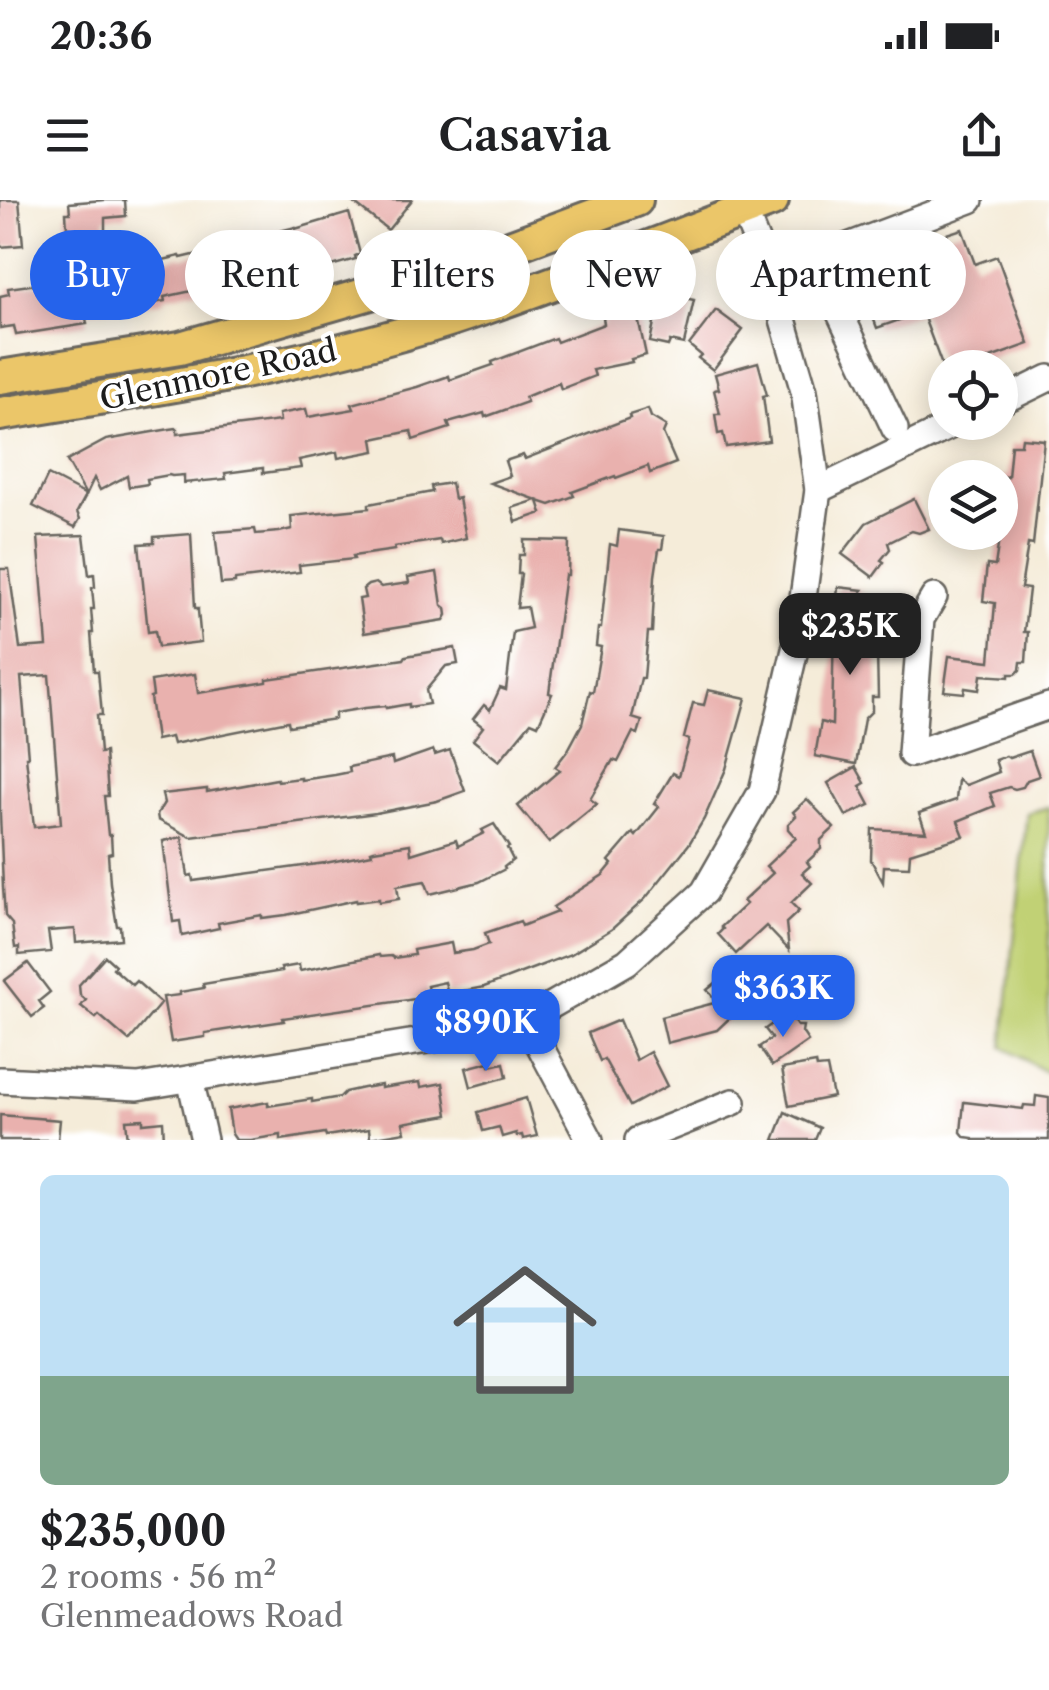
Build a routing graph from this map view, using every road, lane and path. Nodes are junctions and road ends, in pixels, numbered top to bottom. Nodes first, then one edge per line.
1 (636, 200) edge
2 (970, 200) edge
3 (757, 204) edge
4 (0, 377) edge
5 (1049, 378) edge
6 (1018, 393) edge
7 (0, 414) edge
8 (894, 429) dead end
9 (928, 437) edge
10 (818, 490) junction
11 (934, 598) dead end
12 (1049, 706) edge
13 (526, 1020) junction
14 (190, 1079) junction
15 (0, 1080) edge
16 (733, 1102) dead end
17 (204, 1140) edge
18 (590, 1140) edge
19 (638, 1140) edge

1 - 4 main road, Glenmore Road
2 - 8 street
3 - 7 main road, Glenmore Road
3 - 10 street
5 - 6 street
9 - 10 street
10 - 13 street
11 - 12 street
13 - 14 street
13 - 18 street
14 - 15 street
14 - 17 street
16 - 19 street

